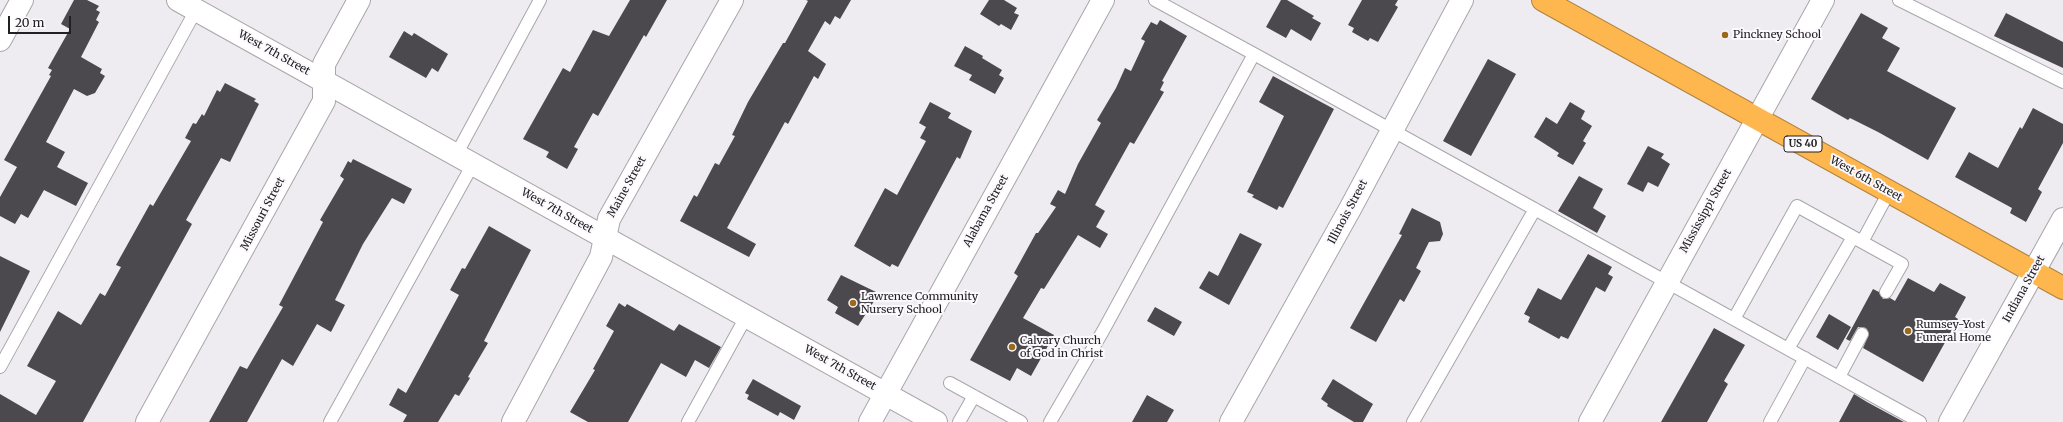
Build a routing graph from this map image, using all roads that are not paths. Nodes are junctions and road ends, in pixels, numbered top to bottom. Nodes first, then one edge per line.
1 (22, 0) edge
2 (359, 0) edge
3 (540, 0) edge
4 (732, 0) edge
5 (1103, 0) edge
6 (1155, 0) edge
7 (1462, 0) edge
8 (1543, 0) edge
9 (1899, 0) edge
10 (1817, 2) edge
11 (182, 3) edge
12 (0, 40) edge
13 (1254, 54) junction
14 (324, 81) junction
15 (2063, 82) edge
16 (1757, 119) junction
17 (1391, 130) junction
18 (464, 159) junction
19 (1889, 192) junction
20 (1535, 209) junction
21 (2063, 219) edge
22 (605, 238) junction
23 (1858, 239) junction
24 (2034, 272) junction
25 (1667, 282) junction
26 (2063, 288) edge
27 (1886, 292) dead end
28 (746, 316) junction
29 (1734, 319) junction
30 (1862, 334) dead end
31 (1788, 349) junction
32 (1805, 358) junction
33 (0, 367) edge
34 (1839, 377) junction
35 (950, 383) dead end
36 (885, 394) junction
37 (974, 396) junction
38 (147, 422) edge
39 (330, 422) edge
40 (513, 422) edge
41 (688, 422) edge
42 (870, 422) edge
43 (936, 422) edge
44 (959, 422) edge
45 (1021, 422) edge
46 (1050, 422) edge
47 (1231, 422) edge
48 (1414, 422) edge
49 (1590, 422) edge
50 (1770, 422) edge
51 (1920, 422) edge
52 (1950, 422) edge

1 - 12 street
2 - 14 street, Missouri Street
3 - 18 lane
4 - 22 street, Maine Street
5 - 36 street, Alabama Street
6 - 13 lane
7 - 17 street, Illinois Street
8 - 16 highway, West 6th Street / US 40
9 - 15 lane
10 - 16 street, Mississippi Street
11 - 14 street, West 7th Street
11 - 33 lane
13 - 17 lane
13 - 46 lane
14 - 18 street, West 7th Street
14 - 38 street, Missouri Street
16 - 19 highway, West 6th Street / US 40
16 - 25 street, Mississippi Street
17 - 20 lane
17 - 47 street, Illinois Street
18 - 22 street, West 7th Street
18 - 39 lane
19 - 23 lane
19 - 24 highway, West 6th Street / US 40
20 - 25 lane
20 - 48 lane
21 - 24 street, Indiana Street
22 - 28 street, West 7th Street
22 - 40 street, Maine Street
23 - 27 lane
23 - 29 lane
23 - 31 lane
24 - 26 highway, West 6th Street / US 40
24 - 52 street, Indiana Street
25 - 29 lane
25 - 49 street, Mississippi Street
28 - 36 street, West 7th Street
28 - 41 lane
29 - 31 lane
30 - 34 lane
31 - 32 lane
32 - 34 lane
32 - 50 lane
34 - 51 lane
35 - 37 lane
36 - 42 street, Alabama Street
36 - 43 street, West 7th Street
37 - 44 lane
37 - 45 lane

